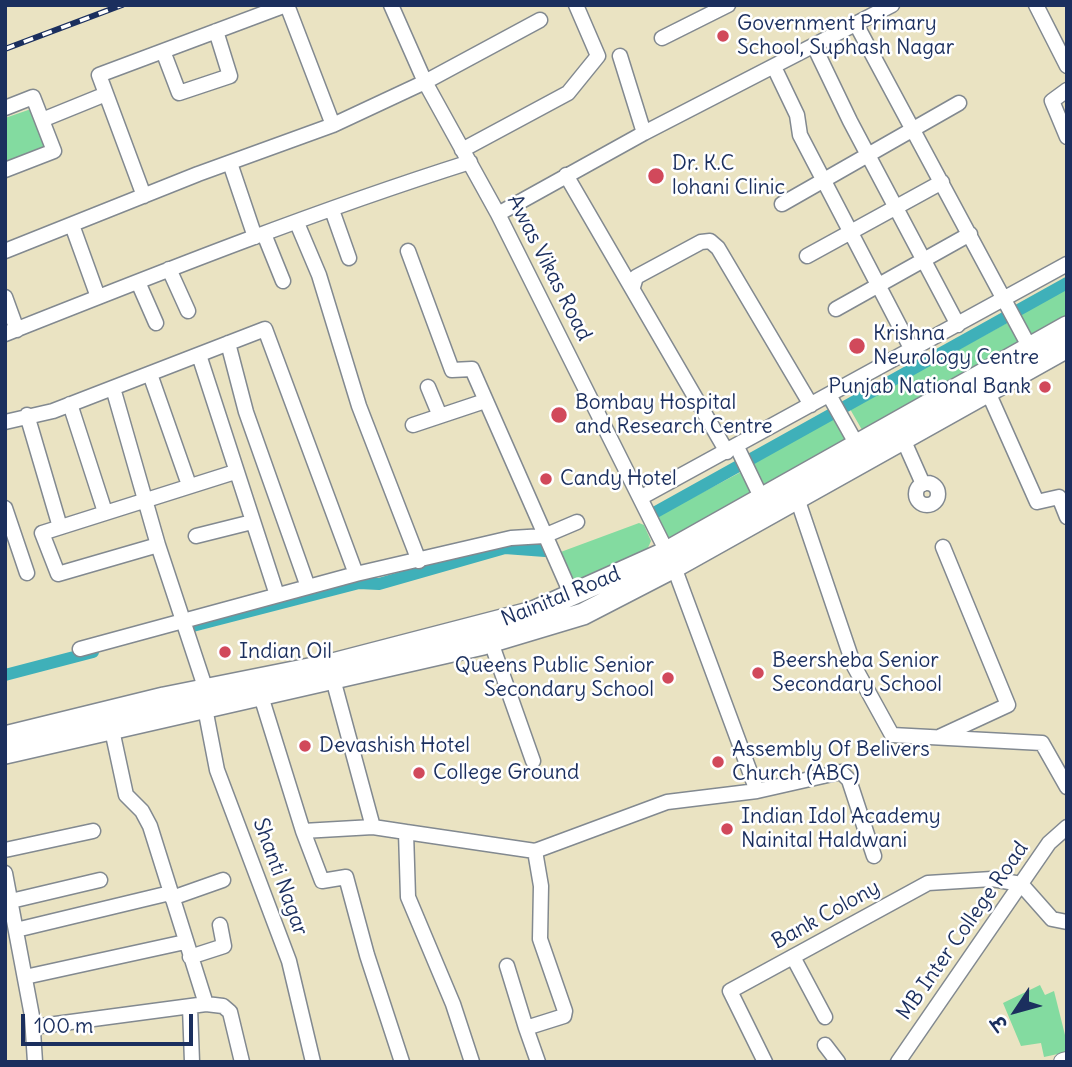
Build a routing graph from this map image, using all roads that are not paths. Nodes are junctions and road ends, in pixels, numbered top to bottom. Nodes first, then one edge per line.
1 (286, 5) edge
2 (391, 5) edge
3 (576, 5) edge
4 (728, 5) edge
5 (892, 5) edge
6 (1036, 5) edge
7 (540, 20) dead end
8 (856, 24) junction
9 (216, 31) junction
10 (662, 38) dead end
11 (814, 46) junction
12 (163, 51) junction
13 (620, 56) dead end
14 (1067, 66) edge
15 (774, 67) junction
16 (425, 82) junction
17 (1067, 90) edge
18 (106, 94) junction
19 (959, 103) dead end
20 (5, 108) edge
21 (42, 120) junction
22 (333, 125) junction
23 (914, 130) junction
24 (644, 133) junction
25 (1067, 136) edge
26 (868, 155) junction
27 (466, 156) junction
28 (230, 163) junction
29 (5, 170) edge
30 (566, 175) junction
31 (823, 180) junction
32 (942, 182) junction
33 (144, 196) junction
34 (782, 204) dead end
35 (895, 208) junction
36 (332, 210) junction
37 (498, 214) junction
38 (297, 223) junction
39 (72, 225) junction
40 (852, 231) junction
41 (970, 234) junction
42 (260, 235) junction
43 (5, 251) edge
44 (408, 251) dead end
45 (807, 256) dead end
46 (349, 258) dead end
47 (925, 261) junction
48 (1067, 264) edge
49 (169, 269) junction
50 (283, 281) dead end
51 (138, 282) junction
52 (880, 285) junction
53 (632, 286) junction
54 (5, 296) edge
55 (98, 297) junction
56 (835, 309) dead end
57 (1009, 309) junction
58 (188, 310) dead end
59 (156, 323) dead end
60 (958, 325) junction
61 (1067, 327) edge
62 (11, 332) edge
63 (228, 343) junction
64 (1067, 347) edge
65 (1030, 348) junction
66 (912, 350) junction
67 (199, 355) junction
68 (150, 374) junction
69 (428, 387) dead end
70 (113, 388) junction
71 (988, 392) junction
72 (485, 401) junction
73 (70, 404) junction
74 (835, 404) junction
75 (811, 405) junction
76 (27, 415) junction
77 (440, 415) junction
78 (5, 422) edge
79 (413, 425) dead end
80 (903, 439) junction
81 (857, 445) junction
82 (738, 456) junction
83 (235, 472) junction
84 (923, 484) dead end
85 (189, 485) junction
86 (794, 491) junction
87 (640, 498) junction
88 (146, 499) junction
89 (762, 499) junction
90 (5, 508) edge
91 (105, 512) junction
92 (1067, 517) edge
93 (252, 522) junction
94 (577, 522) dead end
95 (60, 527) junction
96 (196, 536) dead end
97 (544, 536) junction
98 (158, 545) junction
99 (943, 547) dead end
100 (670, 559) junction
101 (419, 561) junction
102 (27, 573) dead end
103 (356, 574) junction
104 (308, 587) junction
105 (277, 595) junction
106 (576, 605) junction
107 (186, 624) junction
108 (491, 642) junction
109 (80, 649) dead end
110 (333, 680) junction
111 (261, 696) junction
112 (205, 699) junction
113 (110, 721) junction
114 (936, 738) junction
115 (6, 741) edge
116 (533, 761) dead end
117 (1067, 787) edge
118 (757, 791) junction
119 (373, 827) junction
120 (1067, 827) edge
121 (93, 831) dead end
122 (303, 831) junction
123 (406, 832) junction
124 (5, 850) edge
125 (535, 851) junction
126 (874, 856) dead end
127 (5, 873) edge
128 (100, 880) dead end
129 (223, 880) dead end
130 (1021, 884) junction
131 (171, 896) junction
132 (11, 901) junction
133 (1067, 922) edge
134 (220, 925) dead end
135 (16, 930) junction
136 (185, 942) junction
137 (190, 957) junction
138 (793, 957) junction
139 (507, 966) dead end
140 (25, 977) junction
141 (206, 1004) junction
142 (190, 1007) junction
143 (825, 1017) dead end
144 (33, 1027) junction
145 (526, 1028) junction
146 (825, 1045) dead end
147 (35, 1062) edge
148 (192, 1062) edge
149 (242, 1062) edge
150 (313, 1062) edge
151 (402, 1062) edge
152 (472, 1062) edge
153 (538, 1062) edge
154 (765, 1062) edge
155 (838, 1062) edge
156 (898, 1062) edge

1 - 9 street
1 - 22 street
2 - 16 street, Awas Vikas Road
3 - 27 street
4 - 10 street
5 - 8 street
6 - 14 street
7 - 16 street
8 - 11 street
8 - 23 street
9 - 12 street
9 - 12 street
11 - 15 street
11 - 26 street
12 - 18 street
13 - 24 street
15 - 24 street
15 - 31 street
16 - 22 street
16 - 27 street, Awas Vikas Road
17 - 25 street
18 - 21 street
18 - 33 street
19 - 23 street
20 - 21 street
21 - 29 street
22 - 28 street
23 - 26 street
23 - 32 street
24 - 30 street
26 - 31 street
26 - 35 street
27 - 36 street
27 - 37 street, Awas Vikas Road
28 - 33 street
28 - 42 street
30 - 37 street
30 - 53 street
31 - 34 street
31 - 40 street
32 - 35 street
32 - 41 street
33 - 39 street
35 - 40 street
35 - 47 street
36 - 38 street
36 - 46 street
37 - 87 street, Awas Vikas Road
38 - 42 street
38 - 101 street
39 - 43 street
39 - 55 street
40 - 45 street
40 - 52 street
41 - 47 street
41 - 57 street
42 - 49 street
42 - 50 street
44 - 72 street
47 - 52 street
47 - 60 street
48 - 57 street
49 - 51 street
49 - 58 street
51 - 55 street
51 - 59 street
52 - 56 street
52 - 66 street
53 - 75 street
53 - 82 street
54 - 62 street
55 - 62 street
57 - 60 street
57 - 65 street
60 - 66 street
61 - 65 highway, Nainital Road
63 - 67 street
63 - 103 street
63 - 104 street
64 - 71 highway, Nainital Road
65 - 81 highway, Nainital Road
66 - 74 street
67 - 68 street
67 - 83 street
68 - 70 street
68 - 85 street
69 - 77 street
70 - 73 street
70 - 88 street, Shanti Nagar
71 - 80 highway, Nainital Road
71 - 92 street
72 - 77 street
72 - 97 street
73 - 76 street
73 - 91 street
74 - 75 street
74 - 81 street
75 - 82 street
76 - 78 street
76 - 95 street
77 - 79 street
80 - 84 street
80 - 86 highway, Nainital Road
81 - 86 highway, Nainital Road
82 - 87 street
82 - 89 street
83 - 85 street
83 - 93 street
85 - 88 street
86 - 89 highway, Nainital Road
86 - 100 highway, Nainital Road
86 - 114 street
87 - 100 street, Awas Vikas Road
88 - 91 street
88 - 98 street, Shanti Nagar
89 - 100 highway, Nainital Road
90 - 102 street
91 - 95 street
93 - 96 street
93 - 105 street
94 - 97 street
95 - 98 street
97 - 101 street
97 - 106 street
98 - 107 street, Shanti Nagar
99 - 114 street
100 - 106 highway, Nainital Road
100 - 118 street, Awas Vikas Road
101 - 103 street
103 - 104 street
104 - 105 street
105 - 107 street
106 - 108 highway, Nainital Road
106 - 112 highway, Nainital Road
107 - 109 street
107 - 112 street, Shanti Nagar
108 - 110 highway, Nainital Road
108 - 116 street
110 - 111 highway, Nainital Road
110 - 119 street
111 - 112 highway, Nainital Road
111 - 122 street
112 - 113 highway, Nainital Road
112 - 150 street, Shanti Nagar
113 - 115 highway, Nainital Road
113 - 131 street
114 - 117 street
118 - 125 street
118 - 126 street
119 - 122 street
119 - 123 street
120 - 130 street, MB Inter College Road
121 - 124 street
122 - 151 street
123 - 125 street
123 - 152 street
125 - 145 street
127 - 132 street
128 - 132 street
129 - 131 street
130 - 133 street
130 - 138 street, Bank Colony
130 - 156 street, MB Inter College Road
131 - 135 street
131 - 136 street
132 - 135 street
134 - 137 street
135 - 140 street
136 - 137 street
136 - 140 street
137 - 141 street
138 - 143 street
138 - 154 street, Bank Colony
139 - 145 street
140 - 144 street
141 - 142 street
141 - 149 street
142 - 144 street
142 - 148 street
144 - 147 street
145 - 153 street
146 - 155 street

